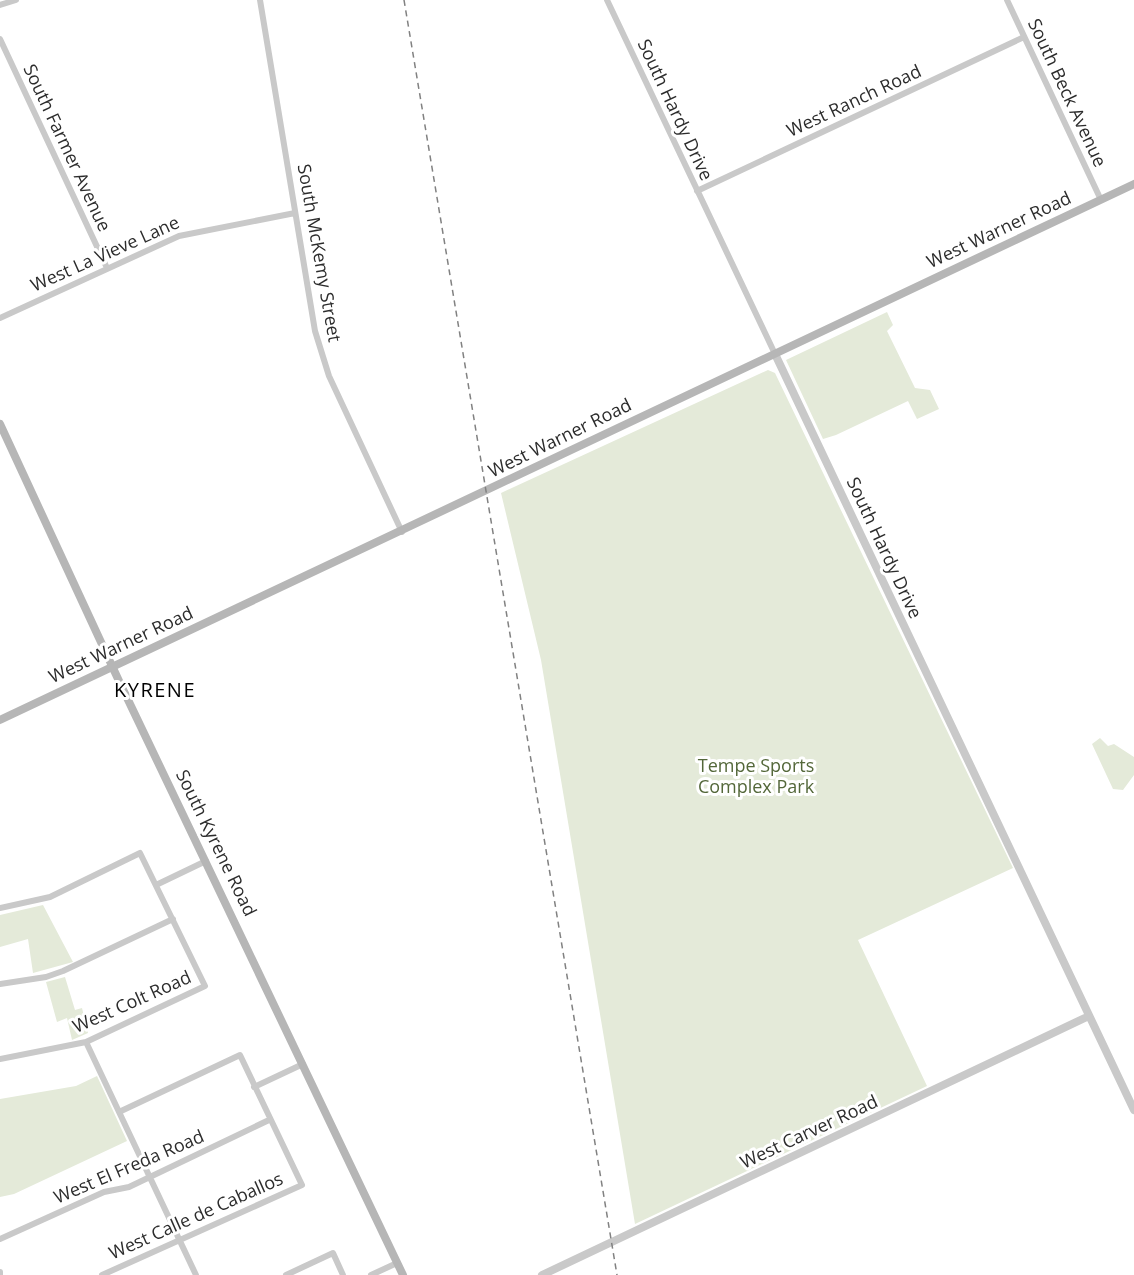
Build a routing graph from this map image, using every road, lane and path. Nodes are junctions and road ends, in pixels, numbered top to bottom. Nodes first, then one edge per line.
1 (16, 0) edge
2 (261, 0) edge
3 (607, 0) edge
4 (1007, 0) edge
5 (0, 5) edge
6 (1024, 38) junction
7 (0, 39) edge
8 (1134, 184) edge
9 (697, 191) junction
10 (1101, 200) junction
11 (295, 213) junction
12 (107, 268) junction
13 (0, 318) edge
14 (775, 354) junction
15 (0, 424) edge
16 (402, 532) junction
17 (112, 667) junction
18 (0, 720) edge
19 (206, 861) junction
20 (156, 885) junction
21 (0, 908) edge
22 (172, 920) junction
23 (0, 984) edge
24 (1089, 1016) junction
25 (86, 1042) junction
26 (0, 1059) edge
27 (303, 1064) junction
28 (254, 1087) junction
29 (1134, 1110) edge
30 (119, 1112) junction
31 (269, 1120) junction
32 (150, 1178) junction
33 (0, 1239) edge
34 (180, 1242) junction
35 (397, 1263) junction
36 (102, 1275) edge
37 (196, 1275) edge
38 (286, 1275) edge
39 (343, 1275) edge
40 (371, 1275) edge
41 (403, 1275) edge
42 (542, 1275) edge

1 - 5 street
2 - 11 street, South McKemy Street
3 - 9 street, South Hardy Drive
4 - 6 street, South Beck Avenue
6 - 9 street, West Ranch Road
6 - 10 street, South Beck Avenue
7 - 12 street, South Farmer Avenue
8 - 10 main road, West Warner Road
9 - 14 street, South Hardy Drive
10 - 14 main road, West Warner Road
11 - 12 street, West La Vieve Lane
11 - 16 street, South McKemy Street
12 - 13 street, West La Vieve Lane
14 - 16 main road, West Warner Road
14 - 24 street, South Hardy Drive
15 - 17 main road, South Kyrene Road
16 - 17 main road, West Warner Road
17 - 18 main road, West Warner Road
17 - 19 main road, South Kyrene Road
19 - 20 street
19 - 27 main road, South Kyrene Road
20 - 21 street
20 - 22 street
22 - 23 street
22 - 25 street, West Colt Road
24 - 29 street, South Hardy Drive
24 - 42 street, West Carver Road
25 - 26 street, West Colt Road
25 - 30 street
27 - 28 street
27 - 35 main road, South Kyrene Road
28 - 30 street
28 - 31 street
30 - 32 street
31 - 32 street, West El Freda Road
31 - 34 street, West Calle de Caballos
32 - 33 street, West El Freda Road
32 - 34 street
34 - 36 street, West Calle de Caballos
34 - 37 street
35 - 40 street
35 - 41 main road, South Kyrene Road
38 - 39 street

